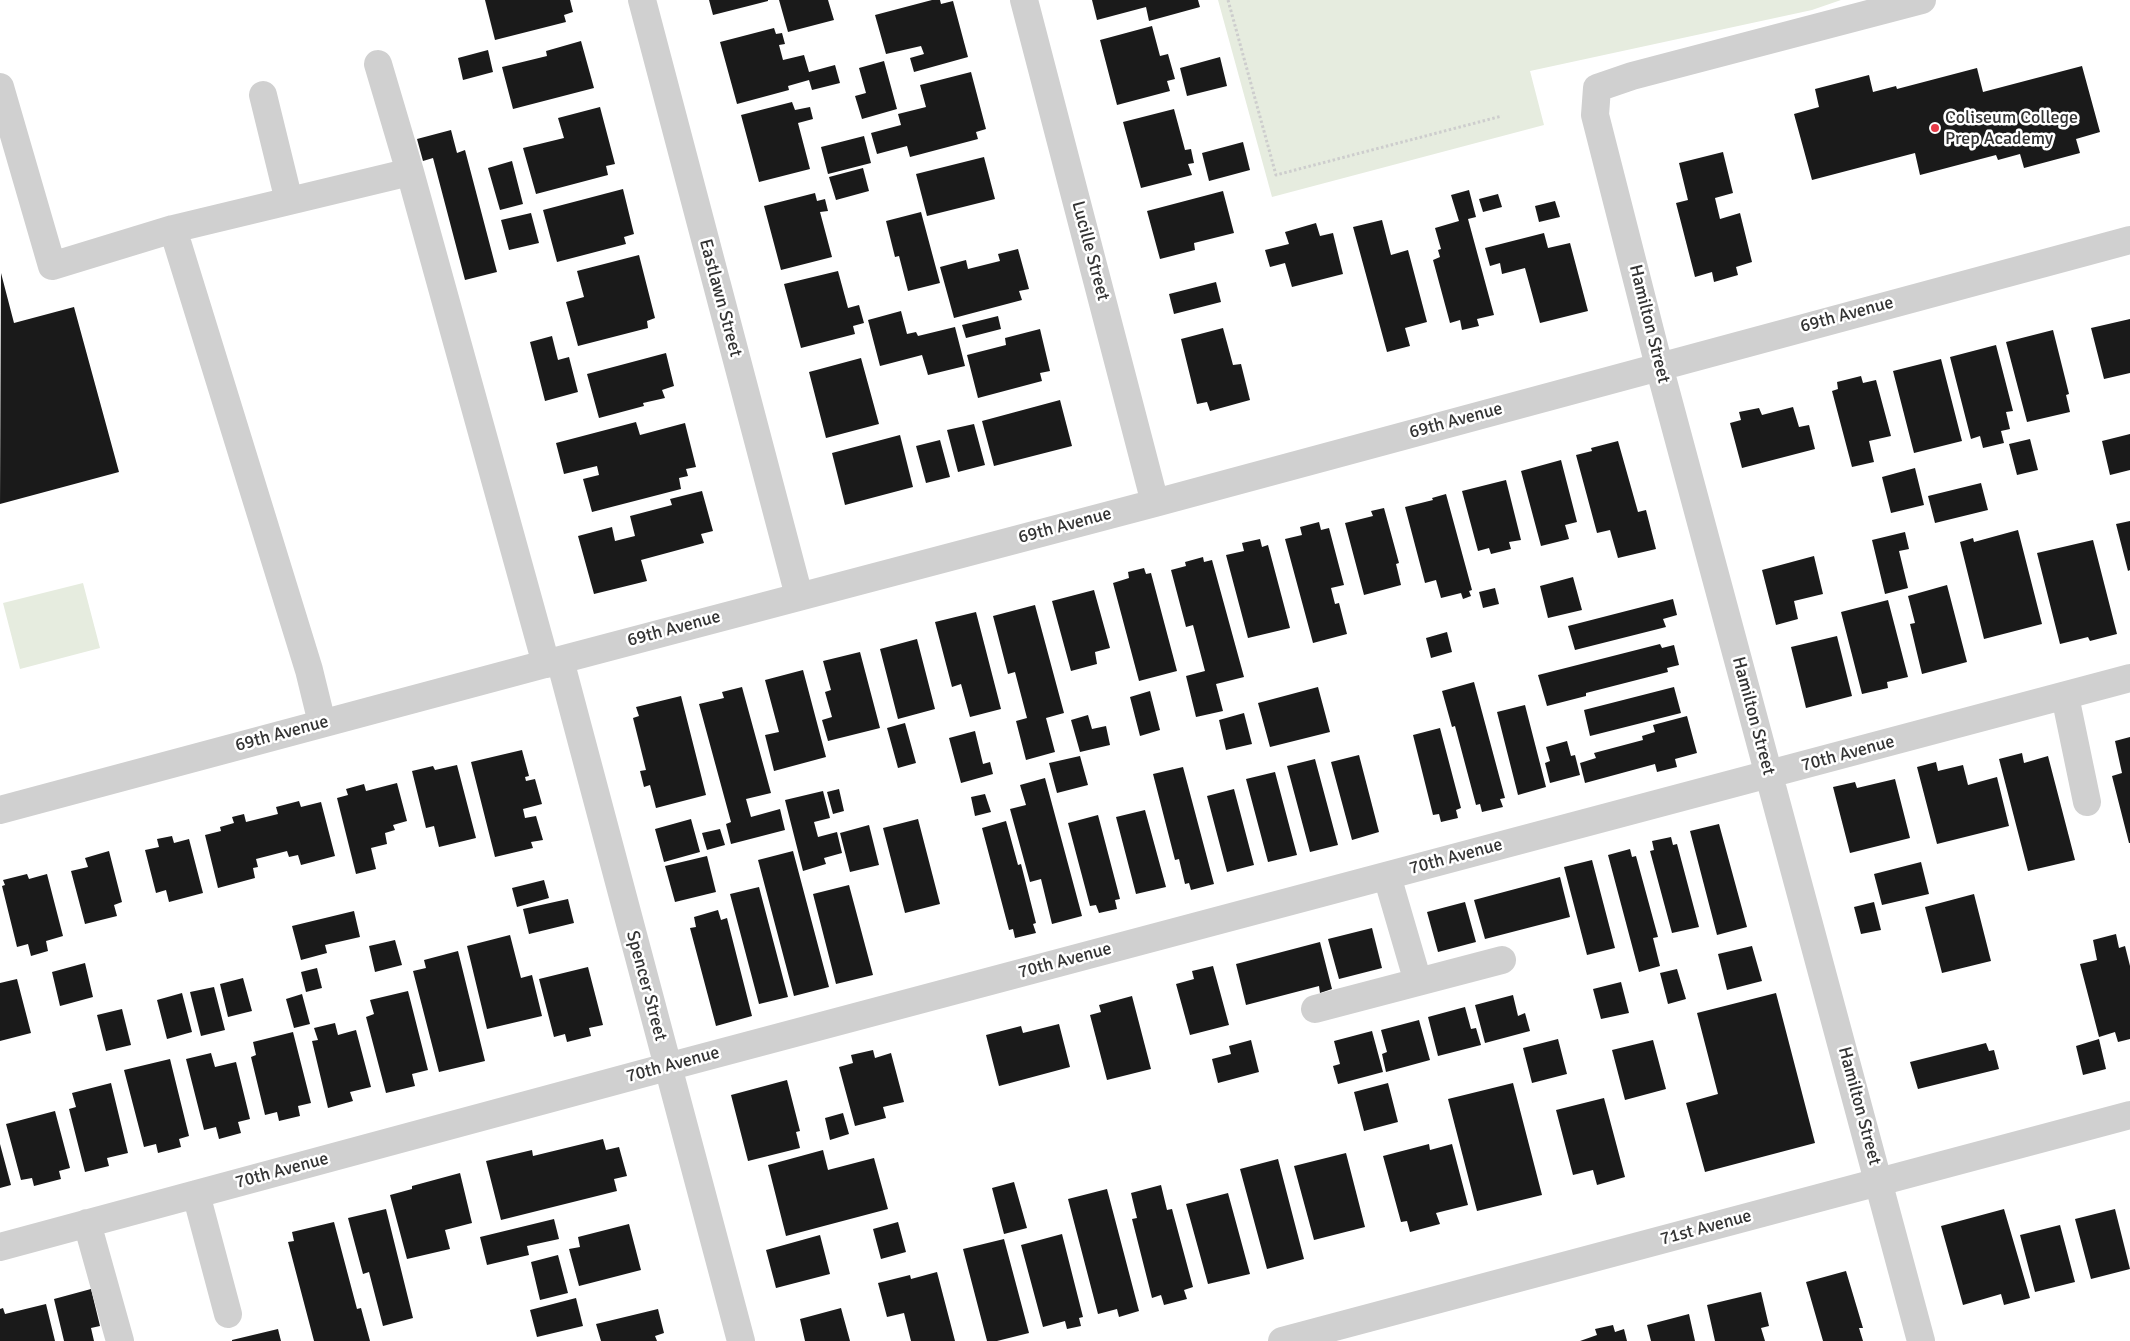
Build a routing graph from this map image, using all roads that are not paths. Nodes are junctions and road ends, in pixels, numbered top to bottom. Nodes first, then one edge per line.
1 (642, 0) edge
2 (1024, 0) edge
3 (1922, 0) edge
4 (378, 64) dead end
5 (0, 87) edge
6 (263, 95) dead end
7 (410, 172) junction
8 (288, 201) junction
9 (174, 229) junction
10 (2130, 240) edge
11 (1659, 366) junction
12 (1155, 503) junction
13 (799, 596) junction
14 (553, 662) junction
15 (2130, 678) edge
16 (2065, 696) junction
17 (322, 723) junction
18 (1769, 775) junction
19 (2087, 802) dead end
20 (0, 810) edge
21 (1387, 876) junction
22 (1502, 960) dead end
23 (1418, 982) junction
24 (1315, 1009) dead end
25 (667, 1067) junction
26 (2130, 1115) edge
27 (1879, 1182) junction
28 (196, 1194) junction
29 (88, 1223) junction
30 (0, 1247) edge
31 (228, 1314) dead end
32 (120, 1341) edge
33 (741, 1341) edge
34 (1282, 1341) edge
35 (1920, 1341) edge

1 - 13 street, Eastlawn Street
2 - 12 street, Lucille Street
3 - 11 street, Hamilton Street
4 - 7 street, Spencer Street
5 - 9 street
6 - 8 street
7 - 8 street
7 - 14 street, Spencer Street
8 - 9 street
9 - 17 street
10 - 11 street, 69th Avenue
11 - 12 street, 69th Avenue
11 - 18 street, Hamilton Street
12 - 13 street, 69th Avenue
13 - 14 street, 69th Avenue
14 - 17 street, 69th Avenue
14 - 25 street, Spencer Street
15 - 16 street, 70th Avenue
16 - 18 street, 70th Avenue
16 - 19 street
17 - 20 street, 69th Avenue
18 - 21 street, 70th Avenue
18 - 27 street, Hamilton Street
21 - 23 street
21 - 25 street, 70th Avenue
22 - 23 street
23 - 24 street
25 - 28 street, 70th Avenue
25 - 33 street, Spencer Street
26 - 27 street, 71st Avenue
27 - 34 street, 71st Avenue
27 - 35 street, Hamilton Street
28 - 29 street, 70th Avenue
28 - 31 street
29 - 30 street, 70th Avenue
29 - 32 street

